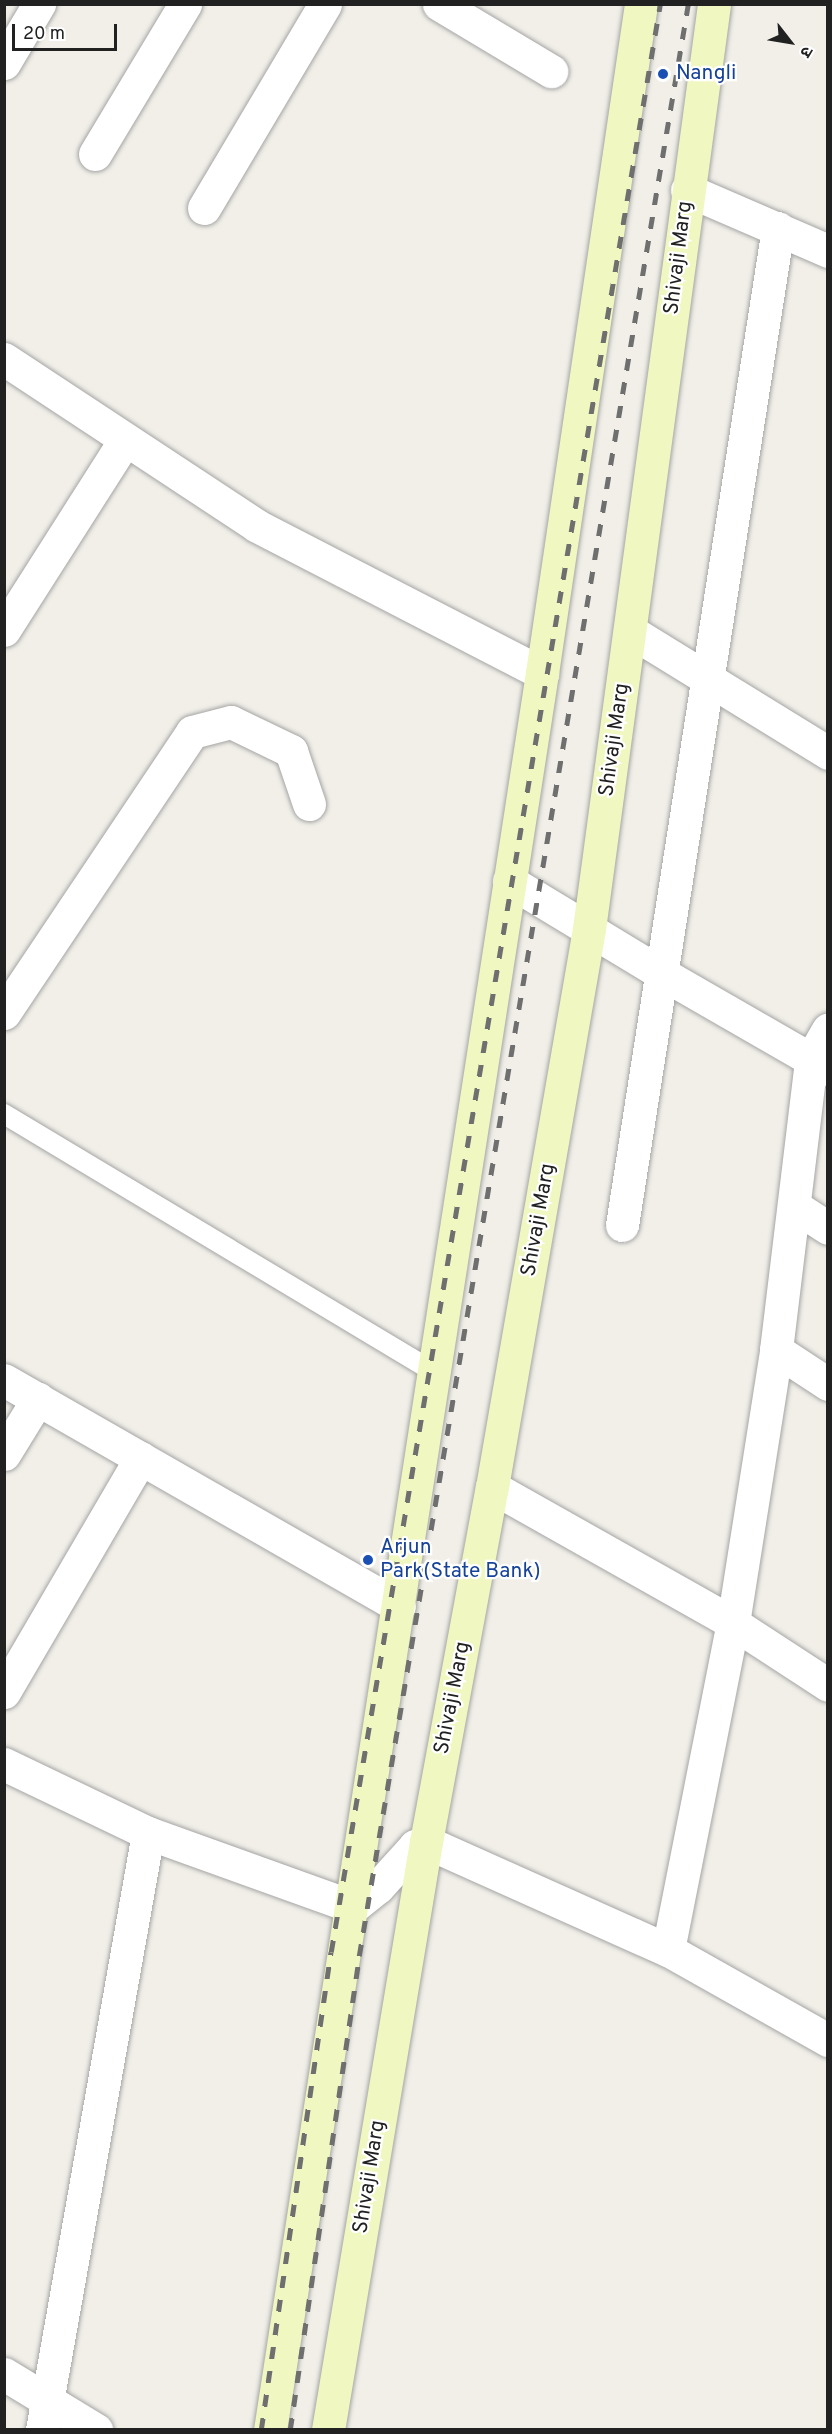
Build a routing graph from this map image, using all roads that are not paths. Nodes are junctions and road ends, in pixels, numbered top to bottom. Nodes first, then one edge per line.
1 (39, 4) edge
2 (185, 4) edge
3 (325, 4) edge
4 (439, 4) edge
5 (641, 4) edge
6 (714, 4) edge
7 (4, 63) edge
8 (551, 71) dead end
9 (95, 154) dead end
10 (687, 190) junction
11 (204, 208) dead end
12 (778, 228) junction
13 (828, 251) edge
14 (8, 369) edge
15 (125, 440) junction
16 (4, 630) edge
17 (630, 631) junction
18 (542, 673) junction
19 (706, 677) junction
20 (828, 753) edge
21 (309, 804) dead end
22 (509, 881) junction
23 (589, 929) junction
24 (661, 973) junction
25 (4, 1012) edge
26 (828, 1030) edge
27 (819, 1064) edge
28 (4, 1114) edge
29 (794, 1206) junction
30 (622, 1226) dead end
31 (828, 1228) edge
32 (776, 1350) junction
33 (434, 1372) junction
34 (4, 1380) edge
35 (828, 1384) edge
36 (38, 1399) junction
37 (4, 1454) edge
38 (141, 1458) junction
39 (492, 1486) junction
40 (399, 1606) junction
41 (733, 1623) junction
42 (828, 1685) edge
43 (4, 1692) edge
44 (4, 1764) edge
45 (148, 1833) junction
46 (426, 1842) junction
47 (353, 1907) junction
48 (668, 1950) junction
49 (828, 2040) edge
50 (4, 2374) edge
51 (45, 2415) edge
52 (96, 2430) edge
53 (270, 2430) edge
54 (328, 2430) edge

1 - 7 street
2 - 9 street
3 - 11 street
4 - 8 street
5 - 18 main road
6 - 10 main road, Shivaji Marg
10 - 12 street
10 - 17 main road, Shivaji Marg
12 - 13 street
12 - 19 street
14 - 15 street
15 - 16 street
15 - 18 street
17 - 19 street
17 - 23 main road, Shivaji Marg
18 - 22 main road
19 - 20 street
19 - 24 street
21 - 25 street
22 - 23 street
22 - 33 main road
23 - 24 street
23 - 39 main road, Shivaji Marg
24 - 27 street
24 - 30 street
26 - 27 street
27 - 29 street
28 - 33 lane
29 - 31 street
29 - 32 street
32 - 35 street
32 - 41 street
33 - 40 main road
34 - 36 street
36 - 37 street
36 - 38 street
38 - 40 street
38 - 43 street
39 - 41 street
39 - 46 main road, Shivaji Marg
40 - 47 main road
41 - 42 street
41 - 48 street
44 - 45 street
45 - 47 street
45 - 51 street
46 - 47 street
46 - 48 street
46 - 54 main road, Shivaji Marg
47 - 53 main road
48 - 49 street
50 - 51 street
51 - 52 street

